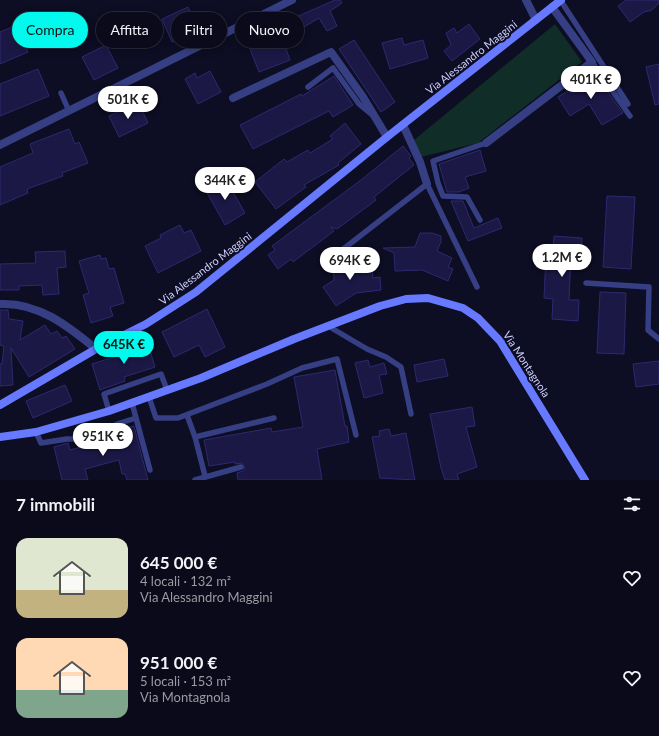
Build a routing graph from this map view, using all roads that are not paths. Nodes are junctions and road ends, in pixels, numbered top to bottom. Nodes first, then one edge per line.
1 (292, 0) edge
2 (526, 0) edge
3 (561, 0) edge
4 (552, 7) junction
5 (536, 20) junction
6 (592, 62) junction
7 (308, 86) dead end
8 (60, 93) dead end
9 (233, 98) dead end
10 (628, 104) dead end
11 (69, 111) junction
12 (372, 115) junction
13 (630, 116) dead end
14 (403, 124) junction
15 (387, 137) junction
16 (486, 143) joint
17 (0, 145) edge
18 (427, 184) junction
19 (480, 220) dead end
20 (324, 264) dead end
21 (586, 283) dead end
22 (477, 286) dead end
23 (0, 304) edge
24 (328, 326) junction
25 (659, 339) edge
26 (96, 349) junction
27 (167, 390) junction
28 (149, 396) junction
29 (132, 403) junction
30 (0, 405) edge
31 (109, 411) junction
32 (411, 414) dead end
33 (187, 415) junction
34 (136, 418) junction
35 (274, 418) dead end
36 (36, 432) junction
37 (356, 435) dead end
38 (195, 437) junction
39 (0, 438) edge
40 (241, 468) dead end
41 (150, 470) dead end
42 (205, 476) junction
43 (195, 480) edge
44 (586, 480) edge

1 - 11 street
2 - 5 street
3 - 4 main road, Via Alessandro Maggini
3 - 10 lane, Via Alessandro Maggini
4 - 5 main road, Via Alessandro Maggini
4 - 6 street
5 - 14 main road, Via Alessandro Maggini
6 - 13 lane
6 - 16 street
7 - 12 lane
8 - 11 lane
9 - 12 street
11 - 17 street
12 - 15 street
14 - 15 main road, Via Alessandro Maggini
14 - 18 street
15 - 26 main road, Via Alessandro Maggini
16 - 19 lane
18 - 20 lane
18 - 22 lane
21 - 25 lane
23 - 26 street
24 - 27 main road, Via Montagnola
24 - 32 lane
24 - 44 main road, Via Montagnola
26 - 30 main road, Via Alessandro Maggini
27 - 28 main road, Via Montagnola
27 - 31 lane
28 - 29 main road, Via Montagnola
28 - 33 lane
29 - 31 main road, Via Montagnola
29 - 34 lane
31 - 36 main road, Via Montagnola
33 - 37 lane
33 - 38 lane
34 - 36 lane
34 - 41 lane
35 - 38 lane
36 - 39 main road, Via Montagnola
38 - 42 lane
40 - 42 lane
42 - 43 lane

